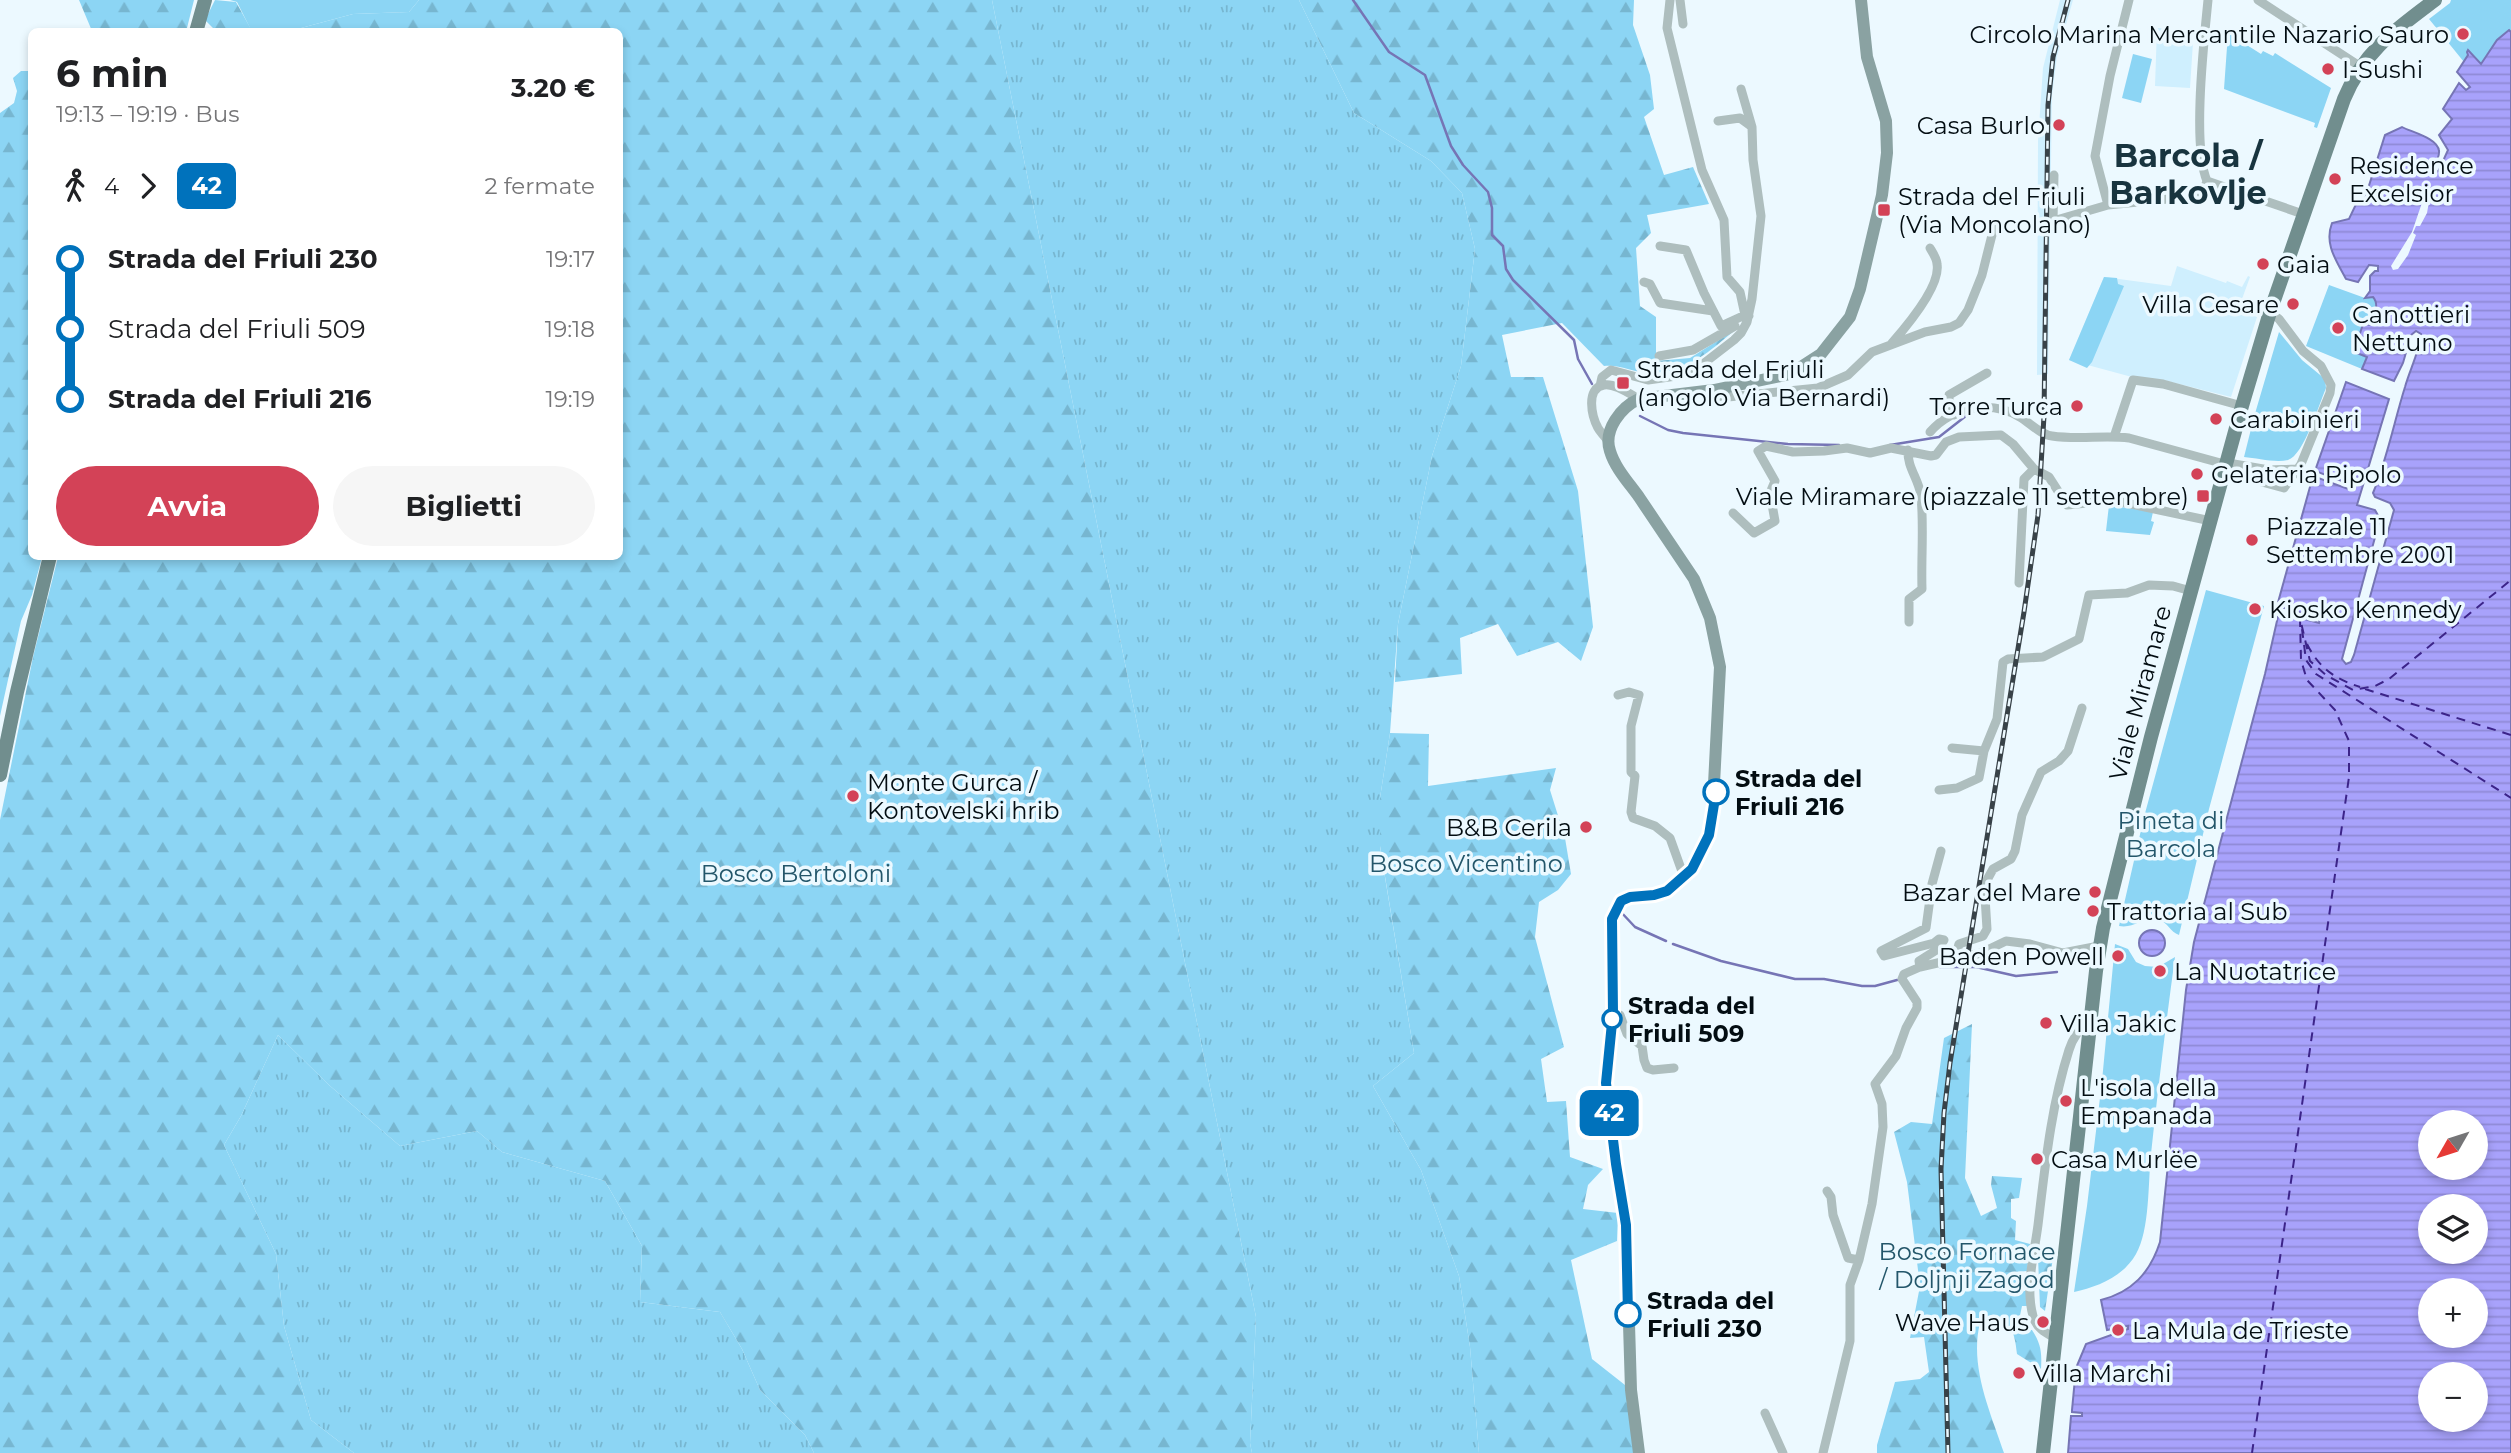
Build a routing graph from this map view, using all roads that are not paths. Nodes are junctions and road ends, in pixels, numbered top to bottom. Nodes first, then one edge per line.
1 (205, 0) edge
2 (1670, 0) edge
3 (1680, 0) edge
4 (1861, 0) edge
5 (2129, 0) edge
6 (2208, 0) edge
7 (2258, 0) edge
8 (2435, 0) edge
9 (1683, 24) dead end
10 (197, 28) edge
11 (2361, 67) junction
12 (1741, 89) dead end
13 (1718, 121) dead end
14 (1752, 127) junction
15 (2054, 176) dead end
16 (2207, 181) junction
17 (2108, 205) junction
18 (2303, 214) junction
19 (1994, 228) dead end
20 (1660, 246) dead end
21 (1930, 248) dead end
22 (1644, 282) dead end
23 (1713, 311) junction
24 (2270, 312) junction
25 (1747, 318) junction
26 (1892, 344) junction
27 (1659, 356) dead end
28 (1987, 373) dead end
29 (1600, 386) junction
30 (1714, 390) junction
31 (1639, 399) junction
32 (2242, 406) junction
33 (1954, 415) junction
34 (1930, 432) dead end
35 (2114, 437) junction
36 (1608, 441) junction
37 (1908, 450) junction
38 (2227, 467) junction
39 (2034, 468) junction
40 (2297, 469) junction
41 (1733, 513) dead end
42 (2211, 521) junction
43 (49, 560) edge
44 (2019, 583) dead end
45 (2191, 591) junction
46 (1909, 622) dead end
47 (1618, 695) dead end
48 (2082, 708) dead end
49 (1952, 748) dead end
50 (1984, 751) junction
51 (0, 775) edge
52 (1939, 790) dead end
53 (1941, 850) dead end
54 (1684, 877) junction
55 (2099, 946) junction
56 (1955, 959) junction
57 (1920, 967) junction
58 (1613, 1013) junction
59 (2091, 1018) junction
60 (1674, 1068) dead end
61 (1826, 1191) dead end
62 (1859, 1260) junction
63 (2055, 1338) junction
64 (1765, 1413) dead end
65 (1639, 1453) edge
66 (1783, 1453) edge
67 (1823, 1453) edge
68 (2043, 1453) edge

1 - 10 main road
2 - 25 street
3 - 9 street
4 - 30 main road
5 - 17 street
6 - 16 street
7 - 11 street
8 - 11 main road, Viale Miramare
11 - 18 main road, Viale Miramare
12 - 14 street
13 - 14 street
14 - 25 street
15 - 17 street
16 - 17 street
16 - 18 street
18 - 24 main road, Viale Miramare
19 - 26 street
20 - 23 street
21 - 26 street
22 - 23 street
23 - 25 street
24 - 32 main road, Viale Miramare
24 - 40 street
25 - 27 street
25 - 29 street
26 - 30 street
28 - 33 street
29 - 31 street
29 - 36 street
30 - 31 main road
31 - 36 main road
32 - 35 street
32 - 38 main road, Viale Miramare
33 - 34 street
33 - 35 street
35 - 38 street
36 - 54 main road
37 - 39 street
37 - 41 street
37 - 46 street
38 - 40 street
38 - 40 street
38 - 42 main road, Viale Miramare
39 - 42 street
39 - 44 street
42 - 45 main road, Viale Miramare
43 - 51 main road
45 - 50 street
45 - 55 main road, Viale Miramare
47 - 54 street
48 - 56 street
49 - 50 street
50 - 52 street
53 - 57 street
54 - 58 main road
55 - 56 street
55 - 59 main road, Viale Miramare
56 - 57 street
57 - 62 street
58 - 60 street
58 - 65 main road
59 - 63 main road, Viale Miramare
59 - 63 street
61 - 62 street
62 - 67 street
63 - 68 main road, Viale Miramare
64 - 66 street

